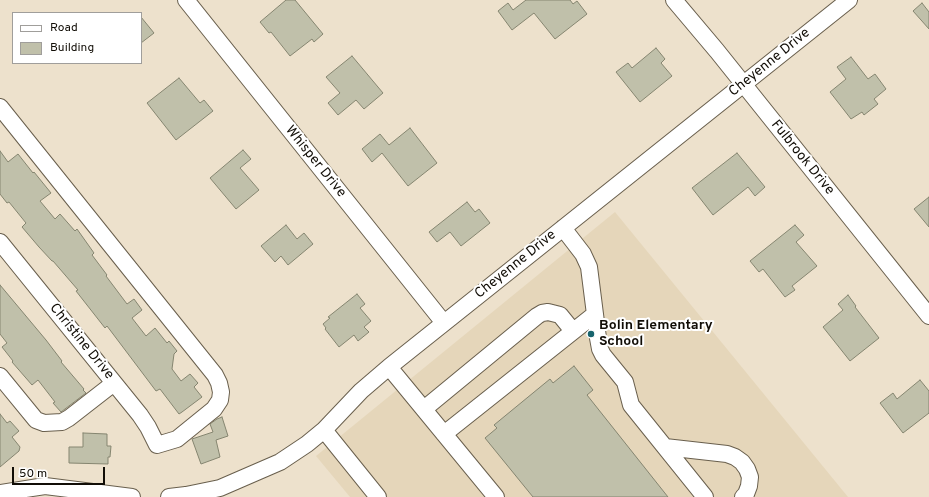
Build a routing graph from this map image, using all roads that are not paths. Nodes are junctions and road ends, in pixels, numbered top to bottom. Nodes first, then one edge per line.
1 (186, 0) edge
2 (674, 0) edge
3 (848, 0) edge
4 (743, 84) junction
5 (0, 107) edge
6 (563, 228) junction
7 (0, 242) edge
8 (595, 314) junction
9 (929, 316) edge
10 (444, 323) junction
11 (574, 331) junction
12 (390, 367) junction
13 (0, 376) edge
14 (114, 383) junction
15 (424, 408) junction
16 (324, 430) junction
17 (444, 434) junction
18 (665, 447) junction
19 (46, 492) edge
20 (0, 493) edge
21 (221, 493) edge
22 (704, 496) edge
23 (132, 497) edge
24 (170, 497) edge
25 (378, 497) edge
26 (496, 497) edge
27 (743, 497) edge

1 - 10 street, Whisper Drive
2 - 4 street, Fulbrook Drive
3 - 4 street, Cheyenne Drive
4 - 6 street, Cheyenne Drive
4 - 9 street, Fulbrook Drive
5 - 14 street, Christine Drive
6 - 8 street
6 - 10 street, Cheyenne Drive
7 - 14 street, Christine Drive
8 - 11 street
8 - 18 street
10 - 12 street, Cheyenne Drive
11 - 15 street
11 - 17 street
12 - 15 street
12 - 16 street, Cheyenne Drive
13 - 14 street
15 - 17 street
16 - 21 street, Cheyenne Drive
16 - 25 street
17 - 26 street
18 - 22 street
18 - 27 street
19 - 20 street
19 - 23 street
21 - 24 street, Cheyenne Drive

